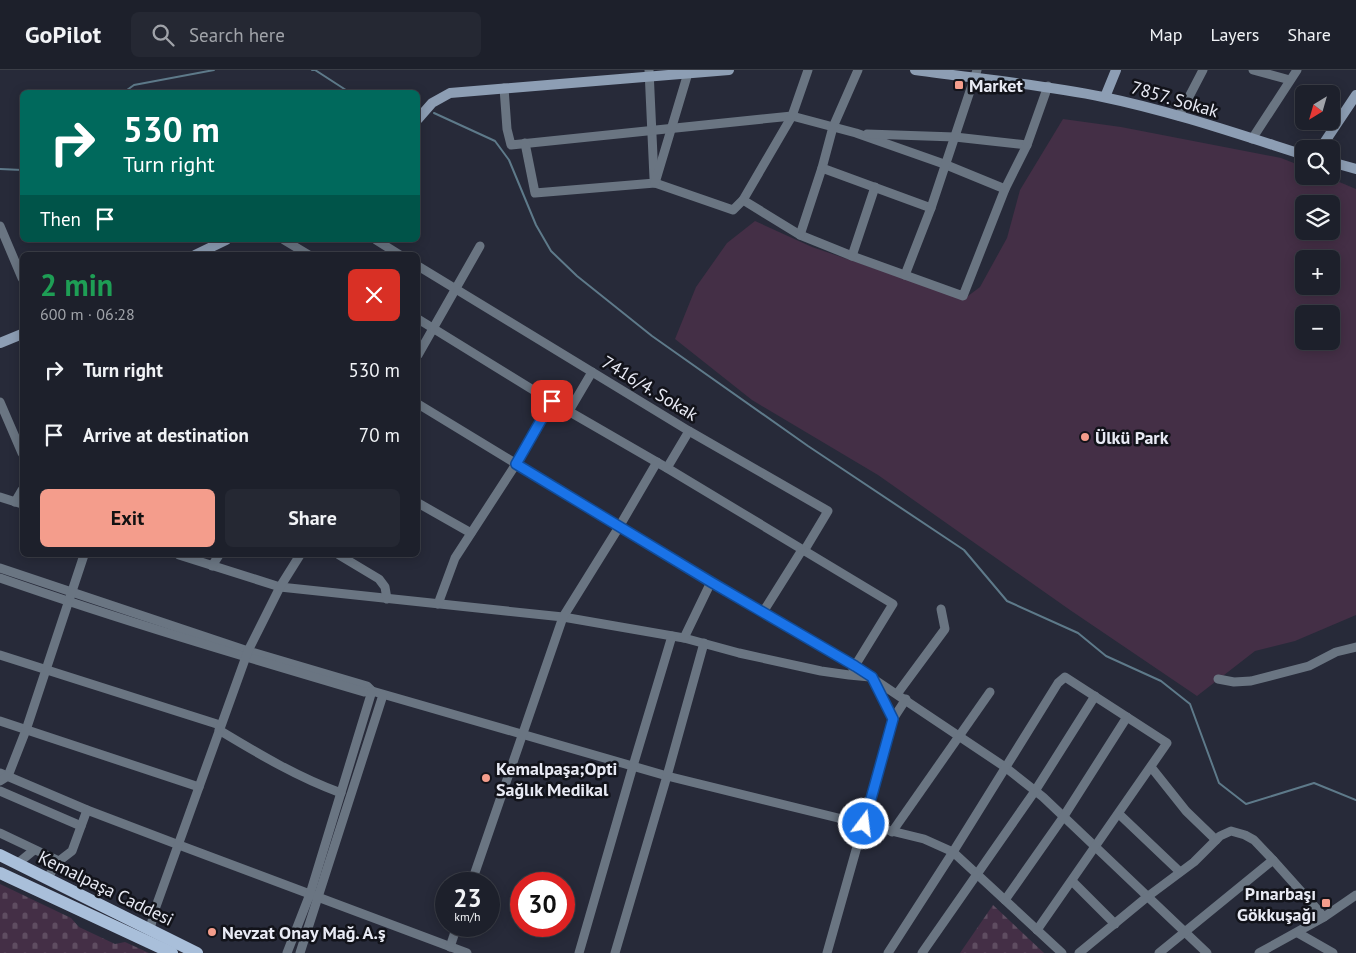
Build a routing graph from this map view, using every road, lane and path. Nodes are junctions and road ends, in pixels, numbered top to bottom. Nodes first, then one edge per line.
1 (728, 70) edge
2 (808, 70) edge
3 (858, 70) edge
4 (915, 70) edge
5 (1116, 70) edge
6 (1203, 70) edge
7 (1254, 70) edge
8 (1297, 70) edge
9 (649, 73) edge
10 (688, 73) junction
11 (976, 74) edge
12 (1290, 80) junction
13 (1048, 86) junction
14 (504, 88) junction
15 (1105, 97) junction
16 (1355, 100) edge
17 (792, 116) junction
18 (1179, 116) junction
19 (420, 117) edge
20 (833, 127) junction
21 (672, 128) junction
22 (651, 131) junction
23 (856, 133) junction
24 (955, 137) junction
25 (1252, 139) junction
26 (1326, 140) edge
27 (526, 143) junction
28 (1027, 144) junction
29 (1295, 151) edge
30 (944, 164) junction
31 (1340, 165) edge
32 (822, 168) junction
33 (1356, 169) edge
34 (655, 183) junction
35 (876, 186) junction
36 (1005, 189) junction
37 (743, 200) junction
38 (930, 208) junction
39 (0, 226) edge
40 (800, 235) junction
41 (222, 242) edge
42 (287, 242) edge
43 (379, 242) edge
44 (480, 246) dead end
45 (204, 252) edge
46 (304, 252) edge
47 (395, 252) edge
48 (852, 256) junction
49 (420, 267) edge
50 (20, 273) edge
51 (905, 275) junction
52 (454, 290) junction
53 (420, 320) edge
54 (20, 328) edge
55 (432, 328) junction
56 (20, 335) edge
57 (0, 337) edge
58 (0, 344) edge
59 (420, 350) edge
60 (592, 372) junction
61 (552, 401) junction
62 (0, 402) edge
63 (420, 405) edge
64 (569, 411) junction
65 (689, 431) junction
66 (20, 448) edge
67 (657, 462) junction
68 (516, 464) junction
69 (667, 468) junction
70 (0, 497) edge
71 (19, 503) edge
72 (420, 504) edge
73 (619, 526) junction
74 (471, 534) junction
75 (803, 550) junction
76 (83, 557) edge
77 (185, 557) edge
78 (218, 557) edge
79 (299, 557) edge
80 (342, 557) edge
81 (212, 566) junction
82 (0, 568) edge
83 (0, 578) edge
84 (711, 582) junction
85 (280, 587) junction
86 (72, 591) junction
87 (387, 598) junction
88 (70, 602) junction
89 (438, 604) junction
90 (941, 608) dead end
91 (763, 612) junction
92 (563, 617) junction
93 (672, 636) junction
94 (684, 638) junction
95 (704, 643) junction
96 (1356, 647) edge
97 (247, 654) junction
98 (0, 655) edge
99 (855, 666) junction
100 (45, 670) junction
101 (849, 675) junction
102 (871, 677) junction
103 (1218, 679) dead end
104 (372, 691) junction
105 (990, 692) dead end
106 (897, 694) junction
107 (383, 695) junction
108 (1095, 696) junction
109 (906, 699) junction
110 (1127, 717) junction
111 (893, 719) junction
112 (0, 721) edge
113 (220, 728) junction
114 (26, 730) junction
115 (521, 734) junction
116 (960, 736) junction
117 (633, 766) junction
118 (1005, 767) junction
119 (1151, 767) junction
120 (3, 776) edge
121 (667, 776) junction
122 (199, 787) junction
123 (0, 791) edge
124 (1035, 791) junction
125 (341, 793) junction
126 (87, 810) junction
127 (1119, 814) junction
128 (1064, 816) junction
129 (864, 824) junction
130 (81, 826) junction
131 (0, 832) edge
132 (892, 832) junction
133 (1216, 840) junction
134 (179, 846) junction
135 (1096, 847) junction
136 (34, 850) junction
137 (953, 852) junction
138 (0, 855) edge
139 (1273, 860) junction
140 (59, 861) junction
141 (17, 864) junction
142 (475, 872) edge
143 (1180, 872) junction
144 (0, 873) edge
145 (978, 875) junction
146 (48, 878) junction
147 (1072, 881) junction
148 (1356, 895) edge
149 (314, 896) junction
150 (1147, 898) junction
151 (1006, 900) junction
152 (1324, 918) junction
153 (1114, 924) junction
154 (150, 930) junction
155 (1037, 930) junction
156 (1184, 932) junction
157 (1298, 933) junction
158 (453, 937) edge
159 (450, 947) junction
160 (172, 953) edge
161 (197, 953) edge
162 (287, 953) edge
163 (300, 953) edge
164 (467, 953) edge
165 (579, 953) edge
166 (615, 953) edge
167 (827, 953) edge
168 (888, 953) edge
169 (922, 953) edge
170 (1062, 953) edge
171 (1080, 953) edge
172 (1159, 953) edge
173 (1207, 953) edge
174 (1259, 953) edge
175 (1333, 953) edge

1 - 10 street
2 - 17 street
3 - 20 street
4 - 11 street, 7857. Sokak
5 - 15 street
6 - 18 street
7 - 12 street
8 - 12 street
9 - 10 street
9 - 14 street
9 - 22 street
10 - 21 street
11 - 13 street, 7857. Sokak
11 - 24 street
12 - 25 street
13 - 15 street, 7857. Sokak
13 - 28 street
14 - 19 street
14 - 27 street
15 - 18 street, 7857. Sokak
16 - 26 street
17 - 20 street
17 - 21 street
17 - 37 street
18 - 25 street, 7857. Sokak
20 - 23 street
20 - 32 street
21 - 22 street
21 - 34 street
22 - 27 street
22 - 34 street
23 - 24 street
23 - 30 street
24 - 28 street
24 - 30 street
25 - 29 street, 7857. Sokak
27 - 34 street
28 - 36 street
30 - 36 street
30 - 38 street
31 - 33 street
32 - 35 street
32 - 40 street
34 - 37 street
35 - 38 street
35 - 48 street
36 - 51 street
37 - 40 street
38 - 51 street
39 - 50 street
40 - 48 street
41 - 45 street
42 - 46 street
43 - 47 street
44 - 52 street
48 - 51 street
49 - 52 street, 7416/4. Sokak
52 - 55 street
52 - 60 street, 7416/4. Sokak
53 - 55 street
54 - 57 street
55 - 59 street
55 - 61 street
56 - 58 street
60 - 64 street
60 - 65 street, 7416/4. Sokak
61 - 64 street
61 - 68 street
62 - 66 street
63 - 68 street
64 - 67 street
65 - 69 street
65 - 75 street, 7416/4. Sokak
67 - 69 street
67 - 73 street
68 - 73 street
68 - 74 street
69 - 75 street
70 - 71 street
72 - 74 street
73 - 84 street
73 - 92 street
74 - 89 street
75 - 91 street
75 - 99 street
76 - 86 street
77 - 81 street
78 - 81 street
79 - 85 street
80 - 87 street
81 - 85 street
82 - 86 street
83 - 88 street
84 - 91 street
84 - 94 street
85 - 87 street
85 - 97 street
86 - 88 street
86 - 97 street
87 - 89 street
88 - 97 street
88 - 100 street
89 - 92 street
90 - 106 street
91 - 99 street
92 - 93 street
92 - 115 street
93 - 94 street
93 - 117 street
94 - 95 street
95 - 101 street
95 - 121 street
96 - 103 street
97 - 104 street
97 - 113 street
98 - 100 street
99 - 101 street
99 - 102 street
100 - 113 street
100 - 114 street
101 - 102 street
102 - 106 street
102 - 111 street
104 - 107 street
104 - 125 street
105 - 116 street
106 - 109 street
107 - 115 street
107 - 149 street
108 - 110 street
108 - 118 street
108 - 124 street
109 - 111 street
109 - 116 street
110 - 119 street
110 - 128 street
111 - 129 street
112 - 114 street
113 - 122 street
113 - 125 street
114 - 120 street
114 - 122 street
115 - 117 street
115 - 142 street
116 - 118 street
116 - 132 street
117 - 121 street
117 - 165 street
118 - 124 street
118 - 137 street
119 - 127 street
119 - 133 street
120 - 126 street
121 - 129 street
121 - 166 street
122 - 134 street
123 - 130 street
124 - 128 street
124 - 145 street
125 - 149 street
126 - 130 street
126 - 134 street
127 - 135 street
127 - 143 street
128 - 135 street
128 - 151 street
129 - 132 street
129 - 167 street
130 - 140 street
131 - 136 street
132 - 137 street
133 - 139 street
133 - 143 street
134 - 149 street
134 - 154 street
135 - 147 street
135 - 150 street
136 - 140 street
136 - 141 street
137 - 145 street
137 - 168 street
138 - 141 main road, Kemalpaşa Caddesi
139 - 152 street
139 - 156 street
140 - 146 street
141 - 146 main road, Kemalpaşa Caddesi
143 - 150 street
144 - 160 main road, Kemalpaşa Caddesi
145 - 151 street
145 - 169 street
146 - 154 main road, Kemalpaşa Caddesi
147 - 153 street
147 - 155 street
148 - 152 street
149 - 159 street
149 - 162 street
149 - 163 street
150 - 153 street
150 - 156 street
151 - 155 street
152 - 157 street
153 - 171 street
154 - 161 main road, Kemalpaşa Caddesi
155 - 170 street
156 - 172 street
156 - 173 street
157 - 174 street
157 - 175 street
158 - 159 street
159 - 164 street

